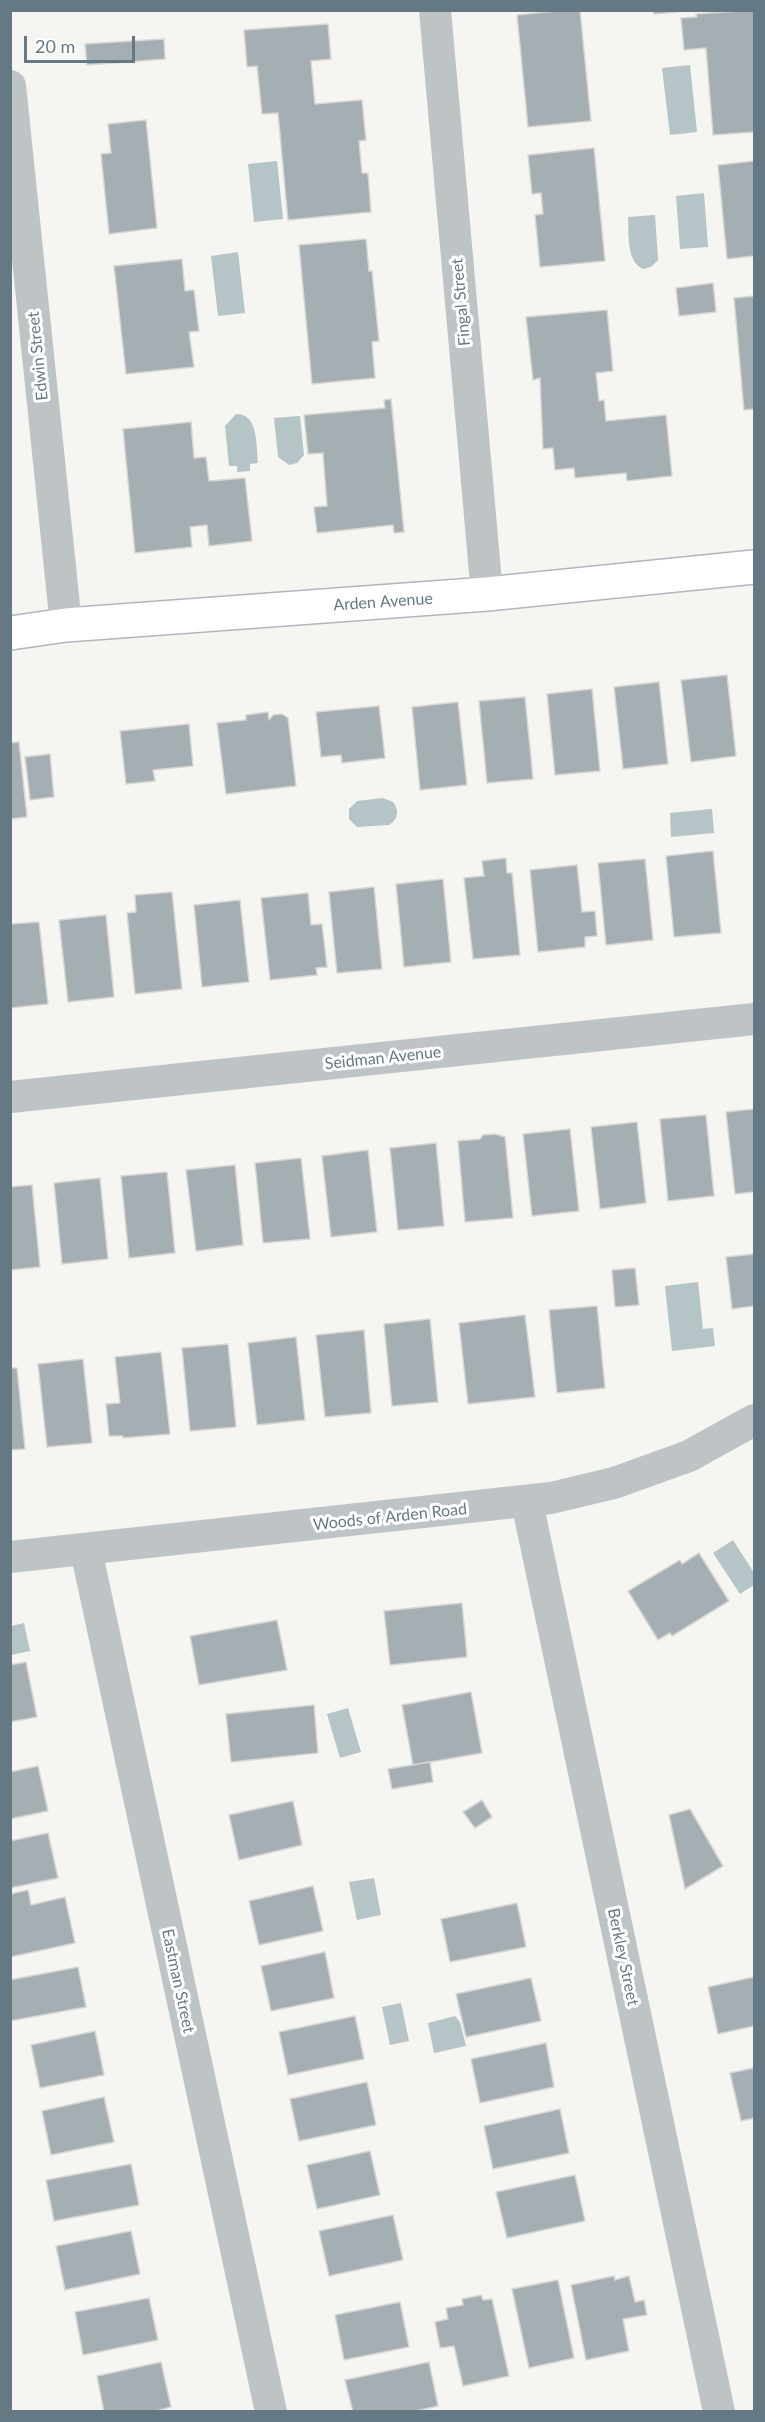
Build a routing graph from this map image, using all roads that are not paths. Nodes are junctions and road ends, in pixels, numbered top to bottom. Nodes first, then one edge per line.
1 (435, 10) edge
2 (10, 86) edge
3 (754, 567) edge
4 (487, 594) junction
5 (66, 625) junction
6 (10, 633) edge
7 (754, 1019) edge
8 (10, 1097) edge
9 (754, 1420) edge
10 (526, 1502) junction
11 (86, 1550) junction
12 (10, 1557) edge
13 (271, 2412) edge
14 (719, 2412) edge

1 - 4 street, Fingal Street
2 - 5 street, Edwin Street
3 - 4 street, Arden Avenue
4 - 5 street, Arden Avenue
5 - 6 street, Arden Avenue
7 - 8 street, Seidman Avenue
9 - 10 street, Woods of Arden Road
10 - 11 street, Woods of Arden Road
10 - 14 street, Berkley Street
11 - 12 street, Woods of Arden Road
11 - 13 street, Eastman Street

